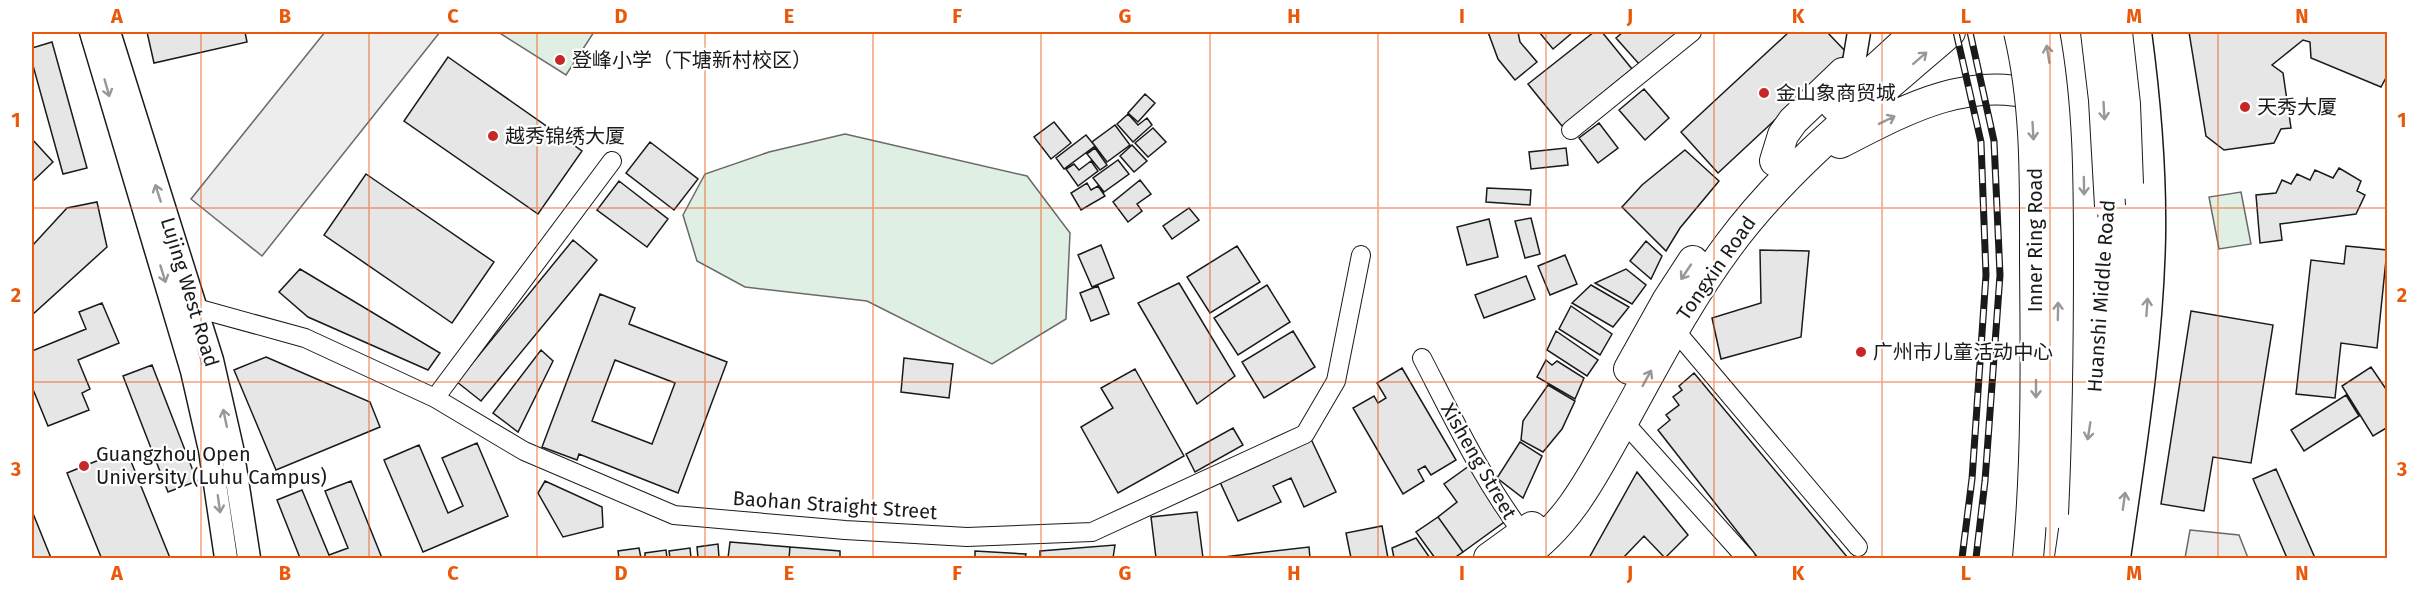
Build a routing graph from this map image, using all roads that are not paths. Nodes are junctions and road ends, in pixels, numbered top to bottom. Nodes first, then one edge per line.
1 (91, 32) edge
2 (109, 32) edge
3 (1692, 32) edge
4 (1859, 32) edge
5 (1887, 32) edge
6 (1916, 32) edge
7 (1950, 32) edge
8 (2019, 32) edge
9 (2044, 32) edge
10 (2074, 32) edge
11 (2096, 32) edge
12 (2117, 32) edge
13 (2137, 32) edge
14 (1854, 62) junction
15 (2144, 85) junction
16 (2080, 86) junction
17 (2081, 117) junction
18 (1571, 130) dead end
19 (612, 161) dead end
20 (1786, 163) junction
21 (2119, 205) junction
22 (1361, 255) dead end
23 (196, 308) junction
24 (1674, 329) junction
25 (1422, 358) dead end
26 (435, 398) junction
27 (1623, 421) junction
28 (2062, 497) junction
29 (2102, 503) junction
30 (1858, 547) dead end
31 (1530, 550) edge
32 (226, 558) edge
33 (249, 558) edge
34 (1489, 558) edge
35 (1746, 558) edge
36 (2028, 558) edge
37 (2040, 558) edge
38 (2048, 558) edge
39 (2064, 558) edge
40 (2070, 558) edge
41 (2095, 558) edge
42 (2108, 558) edge
43 (2116, 558) edge

1 -> 32 street, Lujing West Road
23 -> 2 street, Lujing West Road
3 - 18 street
4 - 14 street
5 - 14 highway
6 - 20 highway, Tongxin Road
20 -> 7 highway, Tongxin Road
8 -> 36 highway, Inner Ring Road, bridge
38 -> 9 highway, Inner Ring Road, bridge
10 - 16 main road, Huanshi Middle Road
11 -> 21 highway, Huanshi Middle Road, bridge
12 - 21 highway, Huanshi Middle Road, bridge
13 - 15 main road
14 - 20 highway
15 - 16 main road
43 -> 15 main road
16 - 17 main road, Huanshi Middle Road
20 -> 17 highway
17 -> 28 main road, Huanshi Middle Road
19 - 26 street
20 - 24 highway, Tongxin Road
20 -> 31 highway, Tongxin Road
21 - 29 highway, Huanshi Middle Road
21 -> 40 highway, Huanshi Middle Road
22 - 26 street, Baohan Straight Street
23 - 26 street, Baohan Straight Street
33 -> 23 street, Lujing West Road
27 -> 24 highway, Tongxin Road
24 - 30 street
25 - 31 street, Xisheng Street
27 - 31 highway, Tongxin Road
27 - 35 street
28 - 37 highway
28 - 39 main road, Huanshi Middle Road
29 - 41 highway, Huanshi Middle Road
29 - 42 highway
31 - 34 highway

